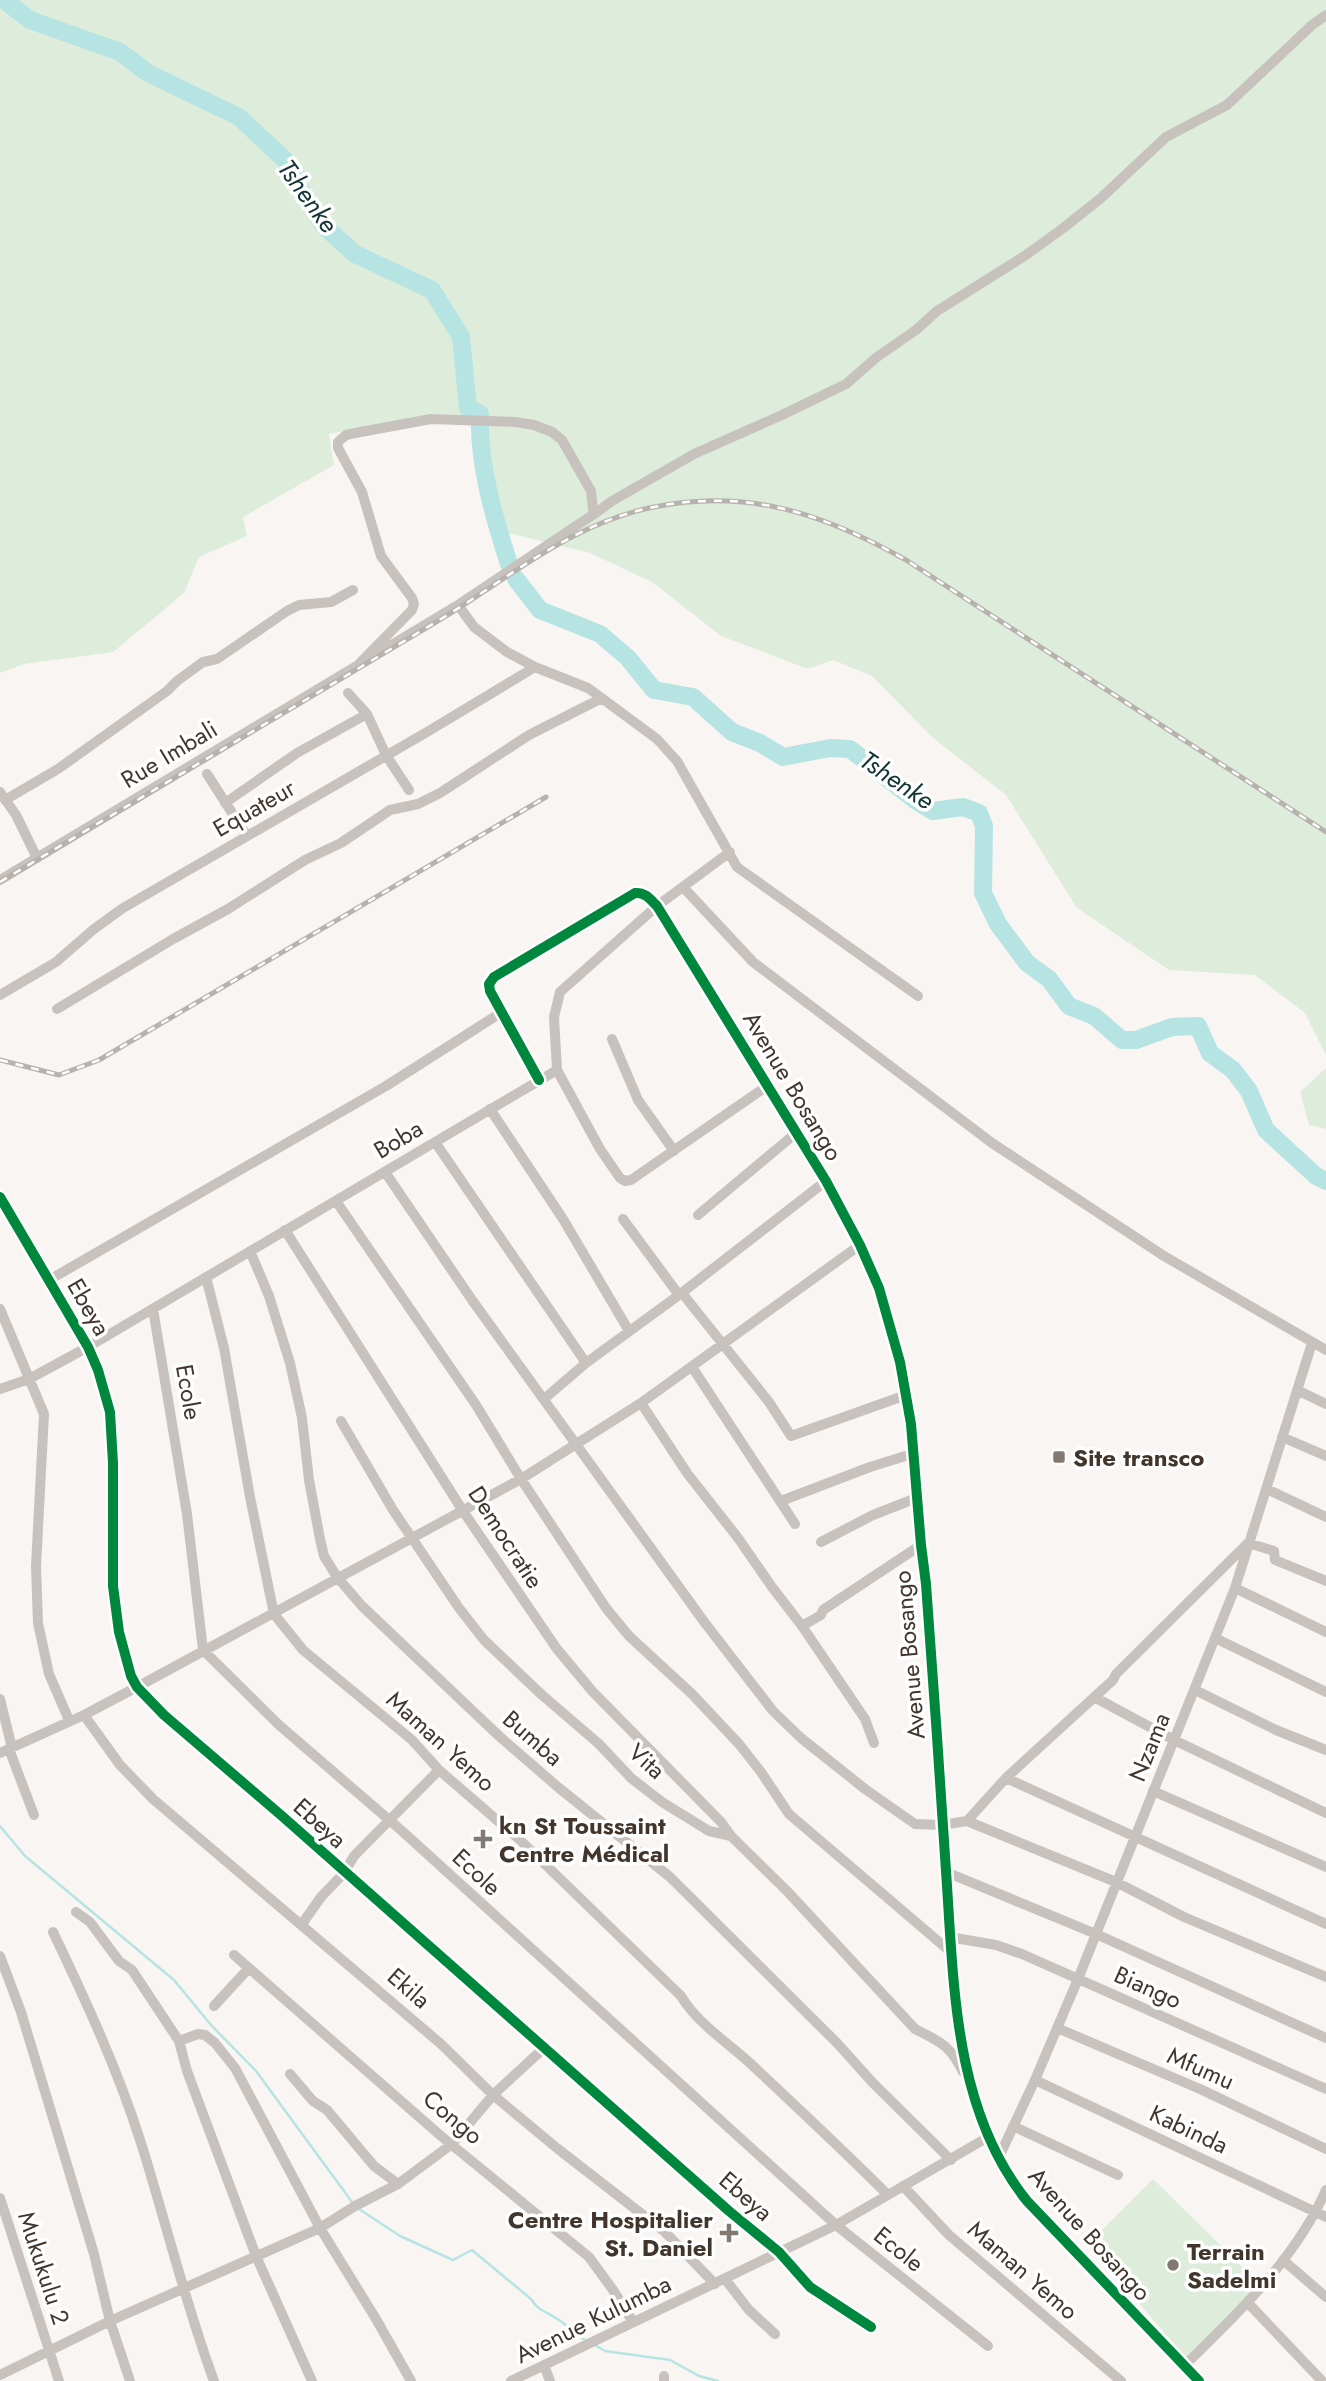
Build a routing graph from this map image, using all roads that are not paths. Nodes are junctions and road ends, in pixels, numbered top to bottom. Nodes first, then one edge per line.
1 (1326, 15) edge
2 (597, 512) junction
3 (353, 590) dead end
4 (458, 605) junction
5 (359, 664) junction
6 (535, 667) junction
7 (348, 693) dead end
8 (601, 698) junction
9 (367, 714) junction
10 (386, 755) junction
11 (207, 774) dead end
12 (409, 790) dead end
13 (3, 796) edge
14 (225, 803) junction
15 (247, 836) junction
16 (730, 852) junction
17 (37, 858) junction
18 (0, 880) edge
19 (683, 887) junction
20 (657, 906) junction
21 (0, 995) edge
22 (918, 996) dead end
23 (57, 1009) dead end
24 (502, 1012) junction
25 (612, 1039) dead end
26 (557, 1070) junction
27 (539, 1080) junction
28 (767, 1086) junction
29 (490, 1109) junction
30 (796, 1133) junction
31 (435, 1142) junction
32 (674, 1151) junction
33 (385, 1172) junction
34 (826, 1181) junction
35 (0, 1197) edge
36 (336, 1201) junction
37 (698, 1215) dead end
38 (623, 1219) dead end
39 (285, 1230) junction
40 (860, 1245) junction
41 (250, 1251) junction
42 (206, 1277) junction
43 (49, 1280) junction
44 (681, 1294) junction
45 (0, 1309) edge
46 (153, 1309) junction
47 (629, 1331) junction
48 (1312, 1343) junction
49 (724, 1344) junction
50 (88, 1347) junction
51 (1326, 1350) edge
52 (586, 1363) junction
53 (692, 1367) junction
54 (29, 1379) junction
55 (0, 1389) edge
56 (1297, 1390) junction
57 (906, 1395) junction
58 (544, 1399) junction
59 (641, 1403) junction
60 (1326, 1404) edge
61 (341, 1422) dead end
62 (1282, 1437) junction
63 (577, 1445) junction
64 (915, 1453) junction
65 (1326, 1457) edge
66 (521, 1479) junction
67 (1267, 1489) junction
68 (919, 1497) junction
69 (781, 1501) junction
70 (463, 1511) junction
71 (1326, 1517) edge
72 (795, 1524) dead end
73 (411, 1538) junction
74 (821, 1542) dead end
75 (1248, 1543) junction
76 (921, 1545) junction
77 (337, 1577) junction
78 (1326, 1581) edge
79 (1235, 1588) junction
80 (274, 1614) junction
81 (802, 1626) junction
82 (1326, 1632) edge
83 (1215, 1639) junction
84 (203, 1650) junction
85 (137, 1687) junction
86 (1195, 1690) junction
87 (1326, 1692) edge
88 (1094, 1697) junction
89 (0, 1699) edge
90 (84, 1715) junction
91 (69, 1720) junction
92 (1174, 1740) junction
93 (874, 1743) dead end
94 (7, 1750) edge
95 (1326, 1750) edge
96 (439, 1769) junction
97 (1006, 1778) junction
98 (1153, 1791) junction
99 (1326, 1813) edge
100 (34, 1815) dead end
101 (390, 1820) junction
102 (967, 1821) junction
103 (943, 1825) junction
104 (731, 1836) junction
105 (1135, 1837) junction
106 (1326, 1867) edge
107 (946, 1872) junction
108 (344, 1873) junction
109 (1116, 1882) junction
110 (76, 1912) dead end
111 (302, 1924) junction
112 (1326, 1924) edge
113 (53, 1932) dead end
114 (1096, 1934) junction
115 (949, 1937) junction
116 (951, 1954) junction
117 (234, 1955) dead end
118 (0, 1956) edge
119 (249, 1968) junction
120 (1326, 1977) edge
121 (1078, 1979) junction
122 (214, 2006) dead end
123 (1057, 2028) junction
124 (1326, 2038) edge
125 (179, 2041) junction
126 (545, 2047) junction
127 (290, 2074) dead end
128 (1035, 2080) junction
129 (969, 2085) junction
130 (1326, 2090) edge
131 (493, 2095) junction
132 (1013, 2126) junction
133 (990, 2136) junction
134 (452, 2144) junction
135 (1326, 2149) edge
136 (999, 2157) junction
137 (951, 2160) junction
138 (1118, 2175) dead end
139 (398, 2184) junction
140 (902, 2186) junction
141 (1326, 2190) edge
142 (888, 2195) junction
143 (0, 2198) edge
144 (1321, 2215) edge
145 (836, 2225) junction
146 (320, 2228) junction
147 (779, 2252) junction
148 (256, 2256) junction
149 (1283, 2260) junction
150 (720, 2282) junction
151 (183, 2289) junction
152 (1326, 2297) edge
153 (1248, 2303) junction
154 (110, 2321) junction
155 (633, 2322) junction
156 (870, 2327) dead end
157 (775, 2334) dead end
158 (988, 2346) dead end
159 (49, 2351) junction
160 (544, 2365) junction
161 (1185, 2365) junction
162 (0, 2375) edge
163 (58, 2381) edge
164 (130, 2381) edge
165 (214, 2381) edge
166 (312, 2381) edge
167 (411, 2381) edge
168 (511, 2381) edge
169 (550, 2381) edge
170 (1121, 2381) edge
171 (1199, 2381) edge
172 (1322, 2381) edge

1 - 2 street
2 - 4 street
2 - 5 street
3 - 13 street
4 - 5 street
4 - 6 street
5 - 17 street, Rue Imbali
6 - 8 street
6 - 10 street, Equateur
7 - 9 street
8 - 16 street
8 - 23 street
9 - 10 street
9 - 14 street
10 - 12 street
10 - 15 street, Equateur
11 - 14 street
13 - 17 street
14 - 15 street
15 - 21 street, Equateur
16 - 19 street
16 - 22 street
17 - 18 street, Rue Imbali
19 - 20 street
19 - 48 street
20 - 24 street
20 - 26 street
20 - 28 street, Avenue Bosango
24 - 27 street
24 - 43 street
25 - 32 street
26 - 27 street, Boba
26 - 32 street
27 - 29 street, Boba
28 - 30 street, Avenue Bosango
28 - 32 street
29 - 31 street, Boba
29 - 47 street
30 - 34 street, Avenue Bosango
30 - 37 street
31 - 33 street, Boba
31 - 52 street
33 - 36 street, Boba
33 - 58 street
34 - 40 street, Avenue Bosango
34 - 44 street
35 - 43 street, Ebeya
36 - 39 street, Boba
36 - 66 street
38 - 44 street
39 - 41 street, Boba
39 - 70 street, Democratie
40 - 49 street
40 - 57 street, Avenue Bosango
41 - 42 street, Boba
41 - 77 street, Bumba
42 - 46 street, Boba
42 - 80 street, Maman Yemo
43 - 50 street, Ebeya
44 - 47 street
44 - 49 street
45 - 54 street
46 - 50 street, Boba
46 - 84 street, Ecole
47 - 52 street
48 - 51 street
48 - 56 street, Nzama
49 - 53 street
49 - 57 street
50 - 54 street, Boba
50 - 85 street, Ebeya
52 - 58 street
53 - 59 street
53 - 69 street
54 - 55 street, Boba
54 - 91 street
56 - 60 street
56 - 62 street, Nzama
57 - 64 street, Avenue Bosango
58 - 63 street
59 - 63 street
59 - 81 street
61 - 73 street, Vita
62 - 65 street
62 - 67 street, Nzama
63 - 66 street
63 - 103 street
64 - 68 street, Avenue Bosango
64 - 69 street
66 - 70 street
66 - 116 street
67 - 71 street
67 - 75 street, Nzama
68 - 74 street
68 - 76 street, Avenue Bosango
69 - 72 street
70 - 73 street
70 - 104 street, Democratie
73 - 77 street
73 - 104 street, Vita
75 - 78 street
75 - 79 street, Nzama
75 - 88 street
76 - 81 street
76 - 103 street, Avenue Bosango
77 - 80 street
77 - 137 street, Bumba
79 - 82 street
79 - 83 street, Nzama
80 - 84 street
80 - 96 street, Maman Yemo
81 - 93 street
83 - 86 street, Nzama
83 - 87 street
84 - 85 street
84 - 101 street, Ecole
85 - 90 street
85 - 108 street, Ebeya
86 - 92 street, Nzama
86 - 95 street
88 - 92 street
88 - 97 street
89 - 94 street
90 - 91 street
90 - 111 street, Ekila
91 - 94 street
92 - 98 street, Nzama
92 - 99 street
94 - 100 street
96 - 101 street
96 - 142 street, Maman Yemo
97 - 102 street
97 - 105 street
98 - 105 street, Nzama
98 - 106 street
101 - 108 street
101 - 145 street, Ecole
102 - 103 street
102 - 109 street
103 - 107 street, Avenue Bosango
104 - 129 street, Vita
105 - 109 street, Nzama
105 - 112 street
107 - 114 street
107 - 115 street, Avenue Bosango
108 - 111 street
108 - 126 street, Ebeya
109 - 114 street, Nzama
109 - 120 street
110 - 125 street
111 - 131 street, Ekila
113 - 151 street
114 - 121 street, Nzama
114 - 124 street
115 - 116 street, Avenue Bosango
115 - 121 street, Biango
116 - 129 street, Avenue Bosango
117 - 119 street, Congo
118 - 154 street
119 - 122 street
119 - 134 street, Congo
121 - 123 street, Nzama
121 - 130 street, Biango
123 - 128 street, Nzama
123 - 135 street, Mfumu
125 - 146 street
125 - 148 street
126 - 131 street
126 - 147 street, Ebeya
127 - 139 street
128 - 132 street, Nzama
128 - 144 street, Kabinda
129 - 133 street, Avenue Bosango
131 - 134 street
131 - 150 street, Ekila
132 - 136 street, Nzama
132 - 138 street
133 - 136 street, Avenue Bosango
133 - 137 street, Avenue Kulumba
134 - 139 street
134 - 155 street, Congo
136 - 161 street, Avenue Bosango
137 - 140 street, Avenue Kulumba
139 - 146 street
140 - 142 street, Avenue Kulumba
140 - 170 street, Maman Yemo
141 - 144 street
142 - 145 street, Avenue Kulumba
143 - 159 street, Mukukulu 2
144 - 149 street
145 - 147 street, Avenue Kulumba
145 - 158 street, Ecole
146 - 148 street
146 - 167 street
147 - 150 street, Avenue Kulumba
147 - 156 street, Ebeya
148 - 151 street
148 - 166 street
149 - 152 street
149 - 153 street
150 - 155 street, Avenue Kulumba
150 - 157 street, Ekila
151 - 154 street
151 - 165 street
153 - 161 street
153 - 172 street
154 - 159 street
154 - 164 street
155 - 160 street, Avenue Kulumba
159 - 162 street
159 - 163 street, Mukukulu 2
160 - 168 street, Avenue Kulumba
160 - 169 street
161 - 171 street, Avenue Bosango

